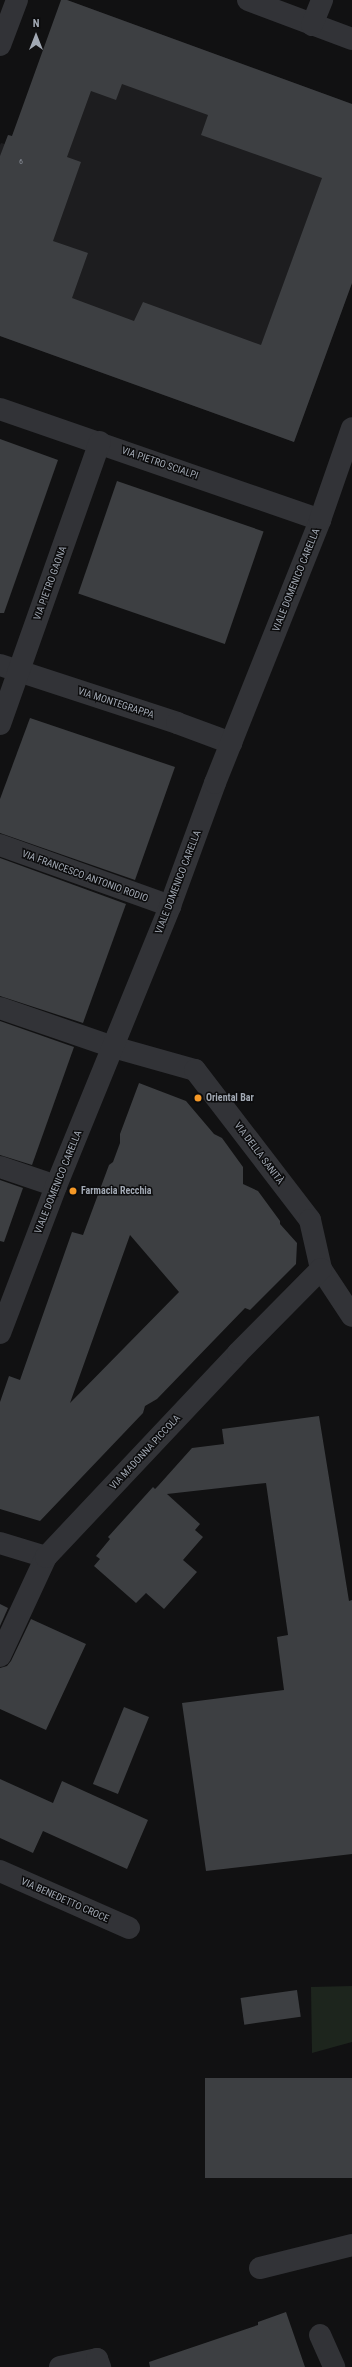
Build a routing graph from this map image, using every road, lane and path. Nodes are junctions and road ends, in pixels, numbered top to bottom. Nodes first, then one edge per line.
1 (17, 0) edge
2 (248, 0) edge
3 (322, 0) edge
4 (312, 25) junction
5 (352, 39) edge
6 (0, 45) edge
7 (0, 409) edge
8 (352, 428) edge
9 (100, 442) junction
10 (320, 520) junction
11 (9, 668) edge
12 (0, 724) edge
13 (231, 743) junction
14 (0, 846) edge
15 (170, 906) junction
16 (0, 1008) edge
17 (113, 1047) junction
18 (0, 1167) edge
19 (56, 1186) junction
20 (321, 1269) junction
21 (352, 1316) edge
22 (0, 1333) edge
23 (0, 1543) edge
24 (46, 1557) junction
25 (0, 1656) edge
26 (0, 1871) edge
27 (129, 1928) dead end
28 (352, 2245) edge
29 (260, 2268) dead end
30 (320, 2335) dead end
31 (60, 2367) edge
32 (100, 2367) edge
33 (334, 2367) edge

1 - 6 street
2 - 4 street
3 - 4 street
4 - 5 street
7 - 9 street, VIA PIETRO SCIALPI
8 - 10 street, VIALE DOMENICO CARELLA
9 - 10 street, VIA PIETRO SCIALPI
9 - 11 street, VIA PIETRO GAONA
10 - 13 street, VIALE DOMENICO CARELLA
11 - 12 street, VIA PIETRO GAONA
11 - 13 street, VIA MONTEGRAPPA
13 - 15 street, VIALE DOMENICO CARELLA
14 - 15 street, VIA FRANCESCO ANTONIO RODIO
15 - 17 street, VIALE DOMENICO CARELLA
16 - 17 street, VIA DELLA SANITÀ
17 - 19 street, VIALE DOMENICO CARELLA
17 - 20 street, VIA DELLA SANITÀ
18 - 19 street
19 - 22 street, VIALE DOMENICO CARELLA
20 - 21 street, VIA DELLA SANITÀ
20 - 24 street, VIA MADONNA PICCOLA
23 - 24 street
24 - 25 street, VIA MADONNA PICCOLA
26 - 27 street, VIA BENEDETTO CROCE
28 - 29 street
30 - 33 street
31 - 32 street

